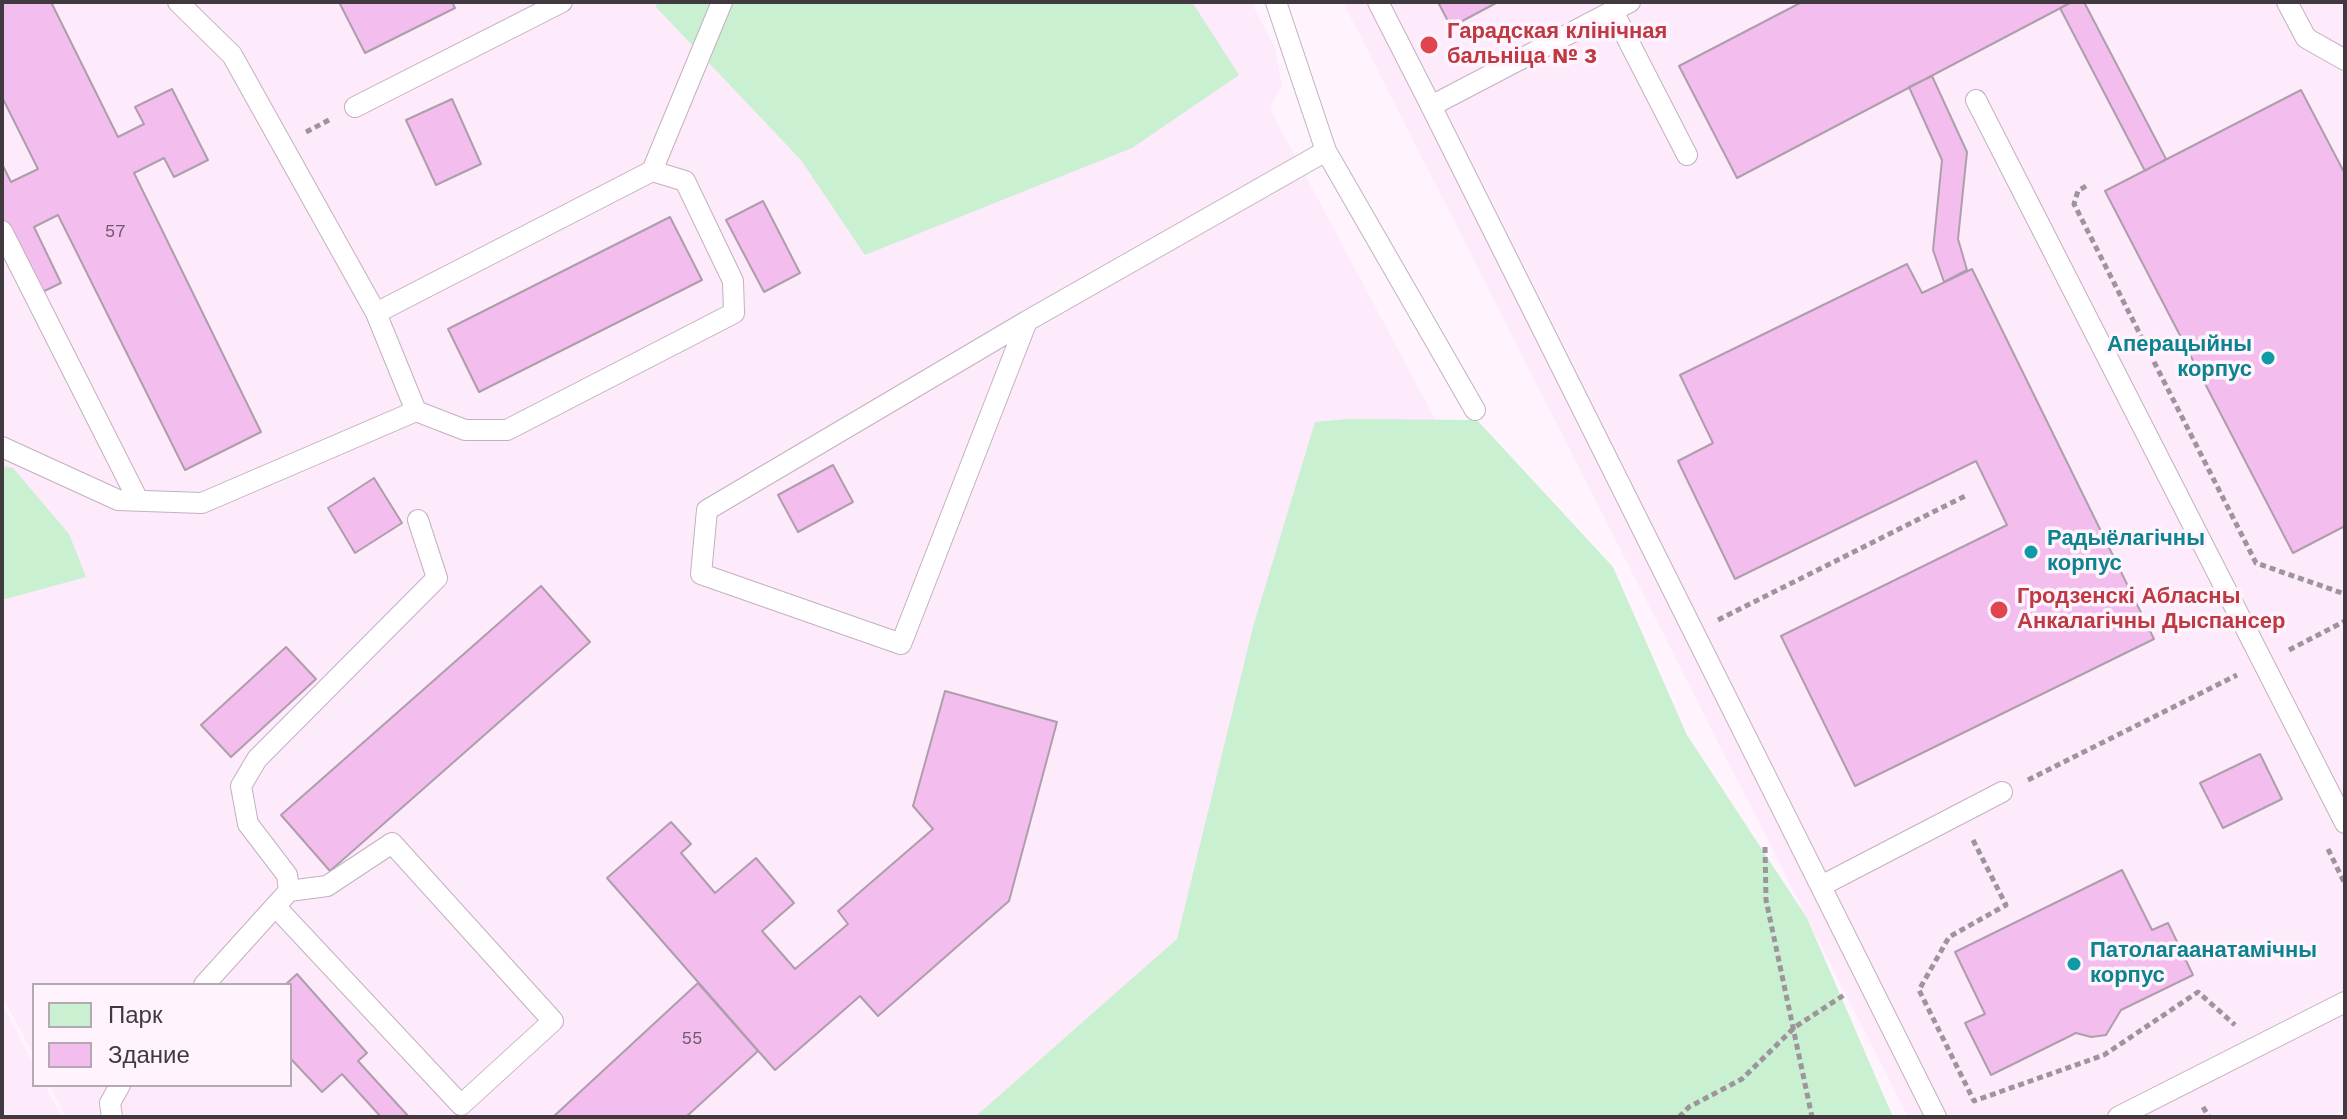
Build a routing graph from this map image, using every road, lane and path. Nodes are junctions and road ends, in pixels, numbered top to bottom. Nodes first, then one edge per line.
1 (178, 2) edge
2 (562, 2) edge
3 (722, 2) edge
4 (1276, 2) edge
5 (1378, 2) edge
6 (2287, 2) edge
7 (1622, 6) edge
8 (2345, 60) edge
9 (1976, 100) dead end
10 (1431, 106) junction
11 (355, 107) joint
12 (282, 145) junction
13 (1326, 151) junction
14 (1687, 155) dead end
15 (652, 171) junction
16 (2086, 186) dead end
17 (2, 231) edge
18 (376, 313) junction
19 (1027, 321) junction
20 (1475, 410) dead end
21 (416, 411) junction
22 (2, 447) edge
23 (1967, 495) dead end
24 (138, 500) junction
25 (418, 520) dead end
26 (2345, 594) edge
27 (2345, 621) edge
28 (1696, 631) junction
29 (2264, 663) junction
30 (2002, 792) joint
31 (1959, 814) junction
32 (2345, 823) edge
33 (1765, 843) dead end
34 (1821, 886) junction
35 (282, 899) junction
36 (1868, 979) junction
37 (206, 983) edge
38 (2345, 1002) edge
39 (2243, 1025) dead end
40 (1795, 1027) junction
41 (119, 1087) edge
42 (112, 1117) edge
43 (1679, 1117) edge
44 (1812, 1117) edge
45 (1936, 1117) edge
46 (2118, 1117) edge

1 - 12 lane
2 - 11 lane
3 - 15 lane
4 - 13 lane
5 - 10 lane
6 - 8 lane
7 - 10 lane
7 - 14 lane
9 - 29 lane
10 - 28 lane
11 - 12 path
12 - 18 lane
13 - 19 lane
13 - 20 lane
15 - 18 lane
15 - 21 lane
16 - 26 path
17 - 24 lane
18 - 21 lane
19 - 19 lane
21 - 24 lane
22 - 24 lane
23 - 28 path
25 - 35 lane
27 - 29 path
28 - 34 lane
29 - 30 path
29 - 32 lane
30 - 31 lane
31 - 34 lane
31 - 39 path
33 - 40 path
34 - 36 lane
35 - 35 lane
35 - 37 lane
36 - 40 path
36 - 45 lane
38 - 46 lane
40 - 43 path
40 - 44 path
41 - 42 lane

